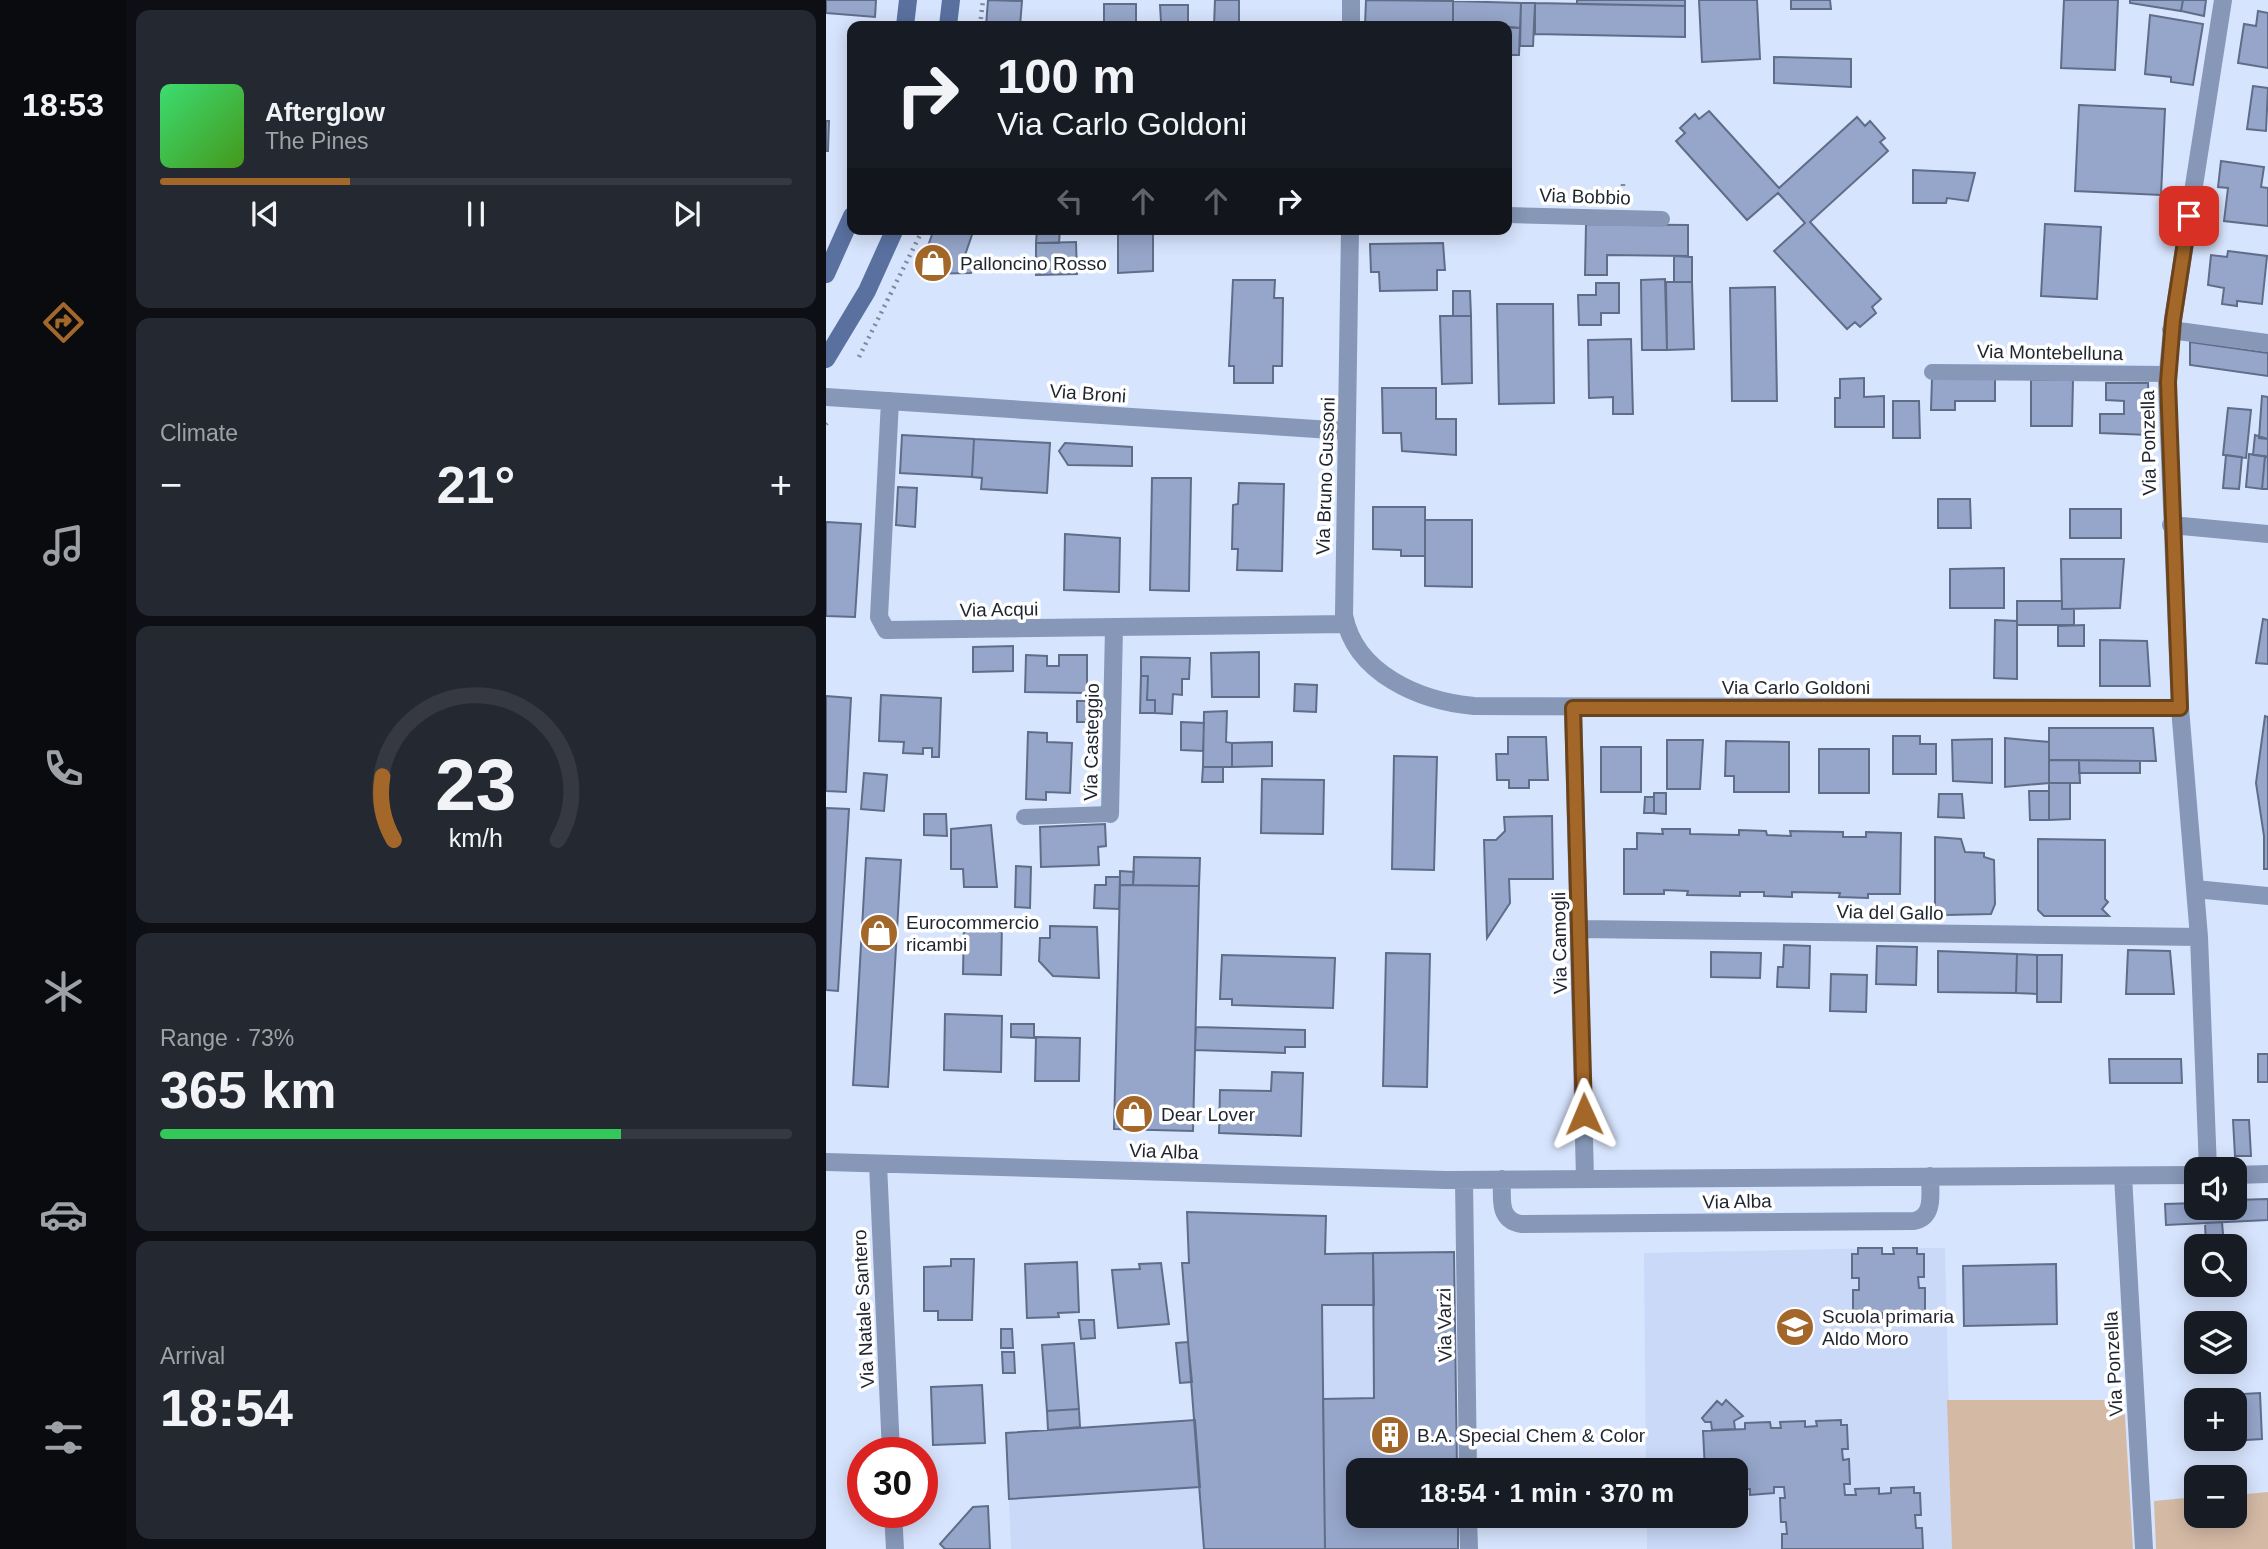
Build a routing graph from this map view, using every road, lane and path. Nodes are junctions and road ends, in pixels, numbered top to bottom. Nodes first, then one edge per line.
1 (908, 0) edge
2 (951, 0) edge
3 (983, 0) edge
4 (1351, 0) edge
5 (2223, 0) edge
6 (906, 21) edge
7 (949, 21) edge
8 (981, 21) edge
9 (1351, 21) edge
10 (1512, 215) edge
11 (1662, 219) dead end
12 (847, 227) edge
13 (892, 235) edge
14 (1350, 235) edge
15 (826, 274) edge
16 (2171, 330) junction
17 (2268, 343) edge
18 (826, 359) edge
19 (1932, 372) dead end
20 (2168, 374) junction
21 (826, 397) edge
22 (890, 401) junction
23 (1347, 431) junction
24 (2171, 525) junction
25 (2268, 534) edge
26 (1345, 624) junction
27 (1114, 628) junction
28 (1414, 691) joint
29 (1573, 708) junction
30 (2180, 708) junction
31 (1110, 814) joint
32 (1024, 817) dead end
33 (2195, 889) junction
34 (2268, 896) edge
35 (1580, 929) junction
36 (2199, 937) junction
37 (2208, 1157) edge
38 (826, 1162) edge
39 (878, 1164) junction
40 (2268, 1174) edge
41 (2184, 1175) edge
42 (2247, 1175) edge
43 (1930, 1176) junction
44 (2123, 1176) junction
45 (1585, 1178) junction
46 (1502, 1179) junction
47 (1464, 1180) junction
48 (890, 1437) edge
49 (1468, 1458) edge
50 (894, 1528) edge
51 (1468, 1528) edge
52 (895, 1549) edge
53 (1469, 1549) edge
54 (2144, 1549) edge

1 - 6 street
2 - 7 street
3 - 8 path
4 - 9 street
5 - 16 street, Via Ponzella
10 - 11 lane, Via Bobbio
12 - 15 street
13 - 18 street
14 - 23 street, Via Bruno Gussoni
16 - 17 street
16 - 20 street, Via Ponzella
19 - 20 lane, Via Montebelluna
20 - 24 street, Via Ponzella
21 - 22 street, Via Broni
22 - 23 street, Via Broni
22 - 27 street, Via Acqui
23 - 26 street, Via Bruno Gussoni
24 - 25 street
24 - 30 street, Via Ponzella
26 - 27 street, Via Acqui
26 - 28 street, Via Bruno Gussoni
27 - 31 street, Via Casteggio
28 - 29 street, Via Carlo Goldoni
29 - 30 street, Via Carlo Goldoni
29 - 35 street, Via Camogli
30 - 33 street, Via Ponzella
31 - 32 lane, Via Casteggio
33 - 34 street
33 - 36 street, Via Ponzella
35 - 36 street, Via del Gallo
35 - 45 street, Via Camogli
36 - 37 street, Via Ponzella
38 - 39 street, Via Alba
39 - 47 street, Via Alba
39 - 48 street, Via Natale Santero
40 - 42 street
41 - 44 street, Via Alba
43 - 44 street, Via Alba
43 - 45 street, Via Alba
43 - 46 street, Via Alba
44 - 54 street, Via Ponzella
45 - 46 street, Via Alba
46 - 47 street, Via Alba
47 - 49 street, Via Varzi
50 - 52 street
51 - 53 street

